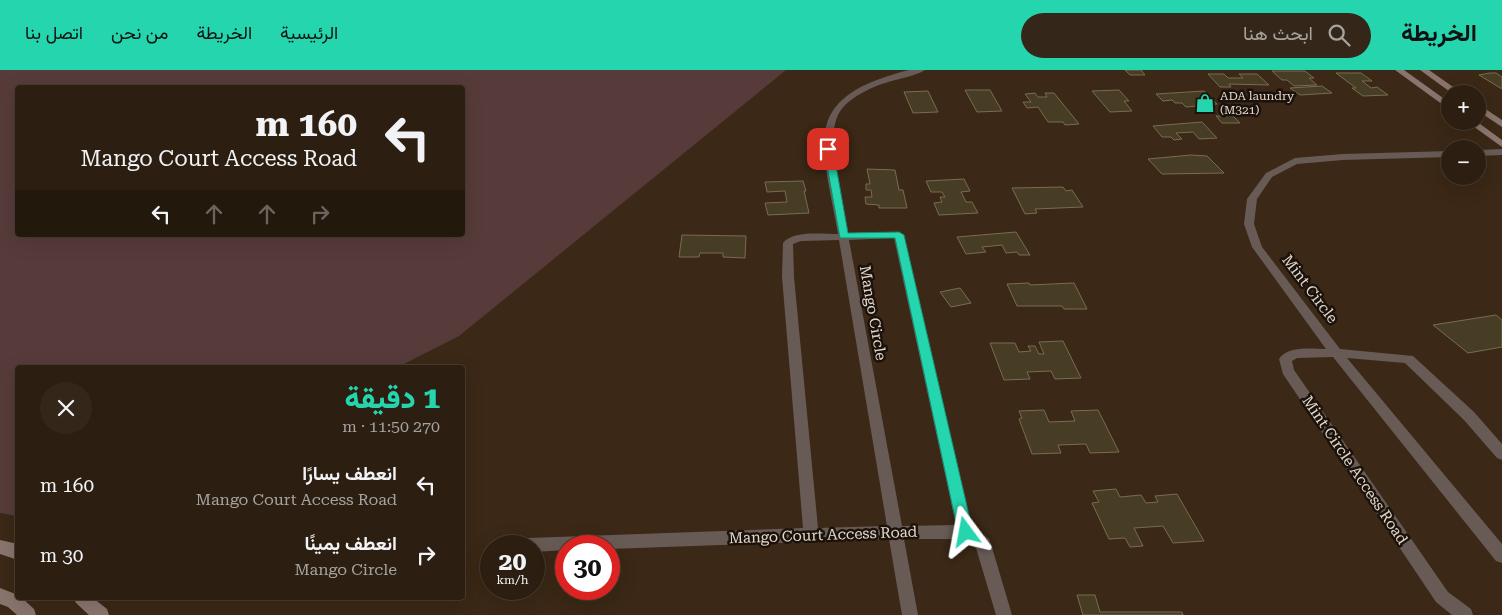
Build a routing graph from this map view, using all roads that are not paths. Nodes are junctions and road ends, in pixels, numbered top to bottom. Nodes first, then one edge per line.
1 (921, 70) edge
2 (1399, 70) edge
3 (1424, 70) edge
4 (1446, 85) edge
5 (1441, 100) edge
6 (1486, 113) edge
7 (1502, 124) edge
8 (1483, 130) edge
9 (1502, 144) edge
10 (1502, 152) edge
11 (1486, 153) edge
12 (1441, 154) edge
13 (844, 236) junction
14 (1336, 353) junction
15 (1502, 454) edge
16 (895, 532) junction
17 (966, 532) junction
18 (811, 535) junction
19 (545, 544) edge
20 (0, 547) edge
21 (15, 551) edge
22 (1502, 556) edge
23 (0, 596) edge
24 (84, 600) edge
25 (28, 615) edge
26 (100, 615) edge
27 (910, 615) edge
28 (1004, 615) edge
29 (1465, 615) edge

1 - 13 street, Mango Circle
2 - 5 main road
3 - 4 main road
6 - 7 main road
8 - 9 main road
10 - 11 street
12 - 14 street, Mint Circle
13 - 16 street, Mango Circle
13 - 17 street
13 - 18 street
14 - 15 street
14 - 22 street, Mint Circle
14 - 29 street, Mint Circle Access Road
16 - 17 street, Mango Court Access Road
16 - 18 street, Mango Court Access Road
16 - 27 street, Mango Circle
17 - 28 street
18 - 19 street, Mango Court Access Road
20 - 21 main road
23 - 25 main road
24 - 26 main road

